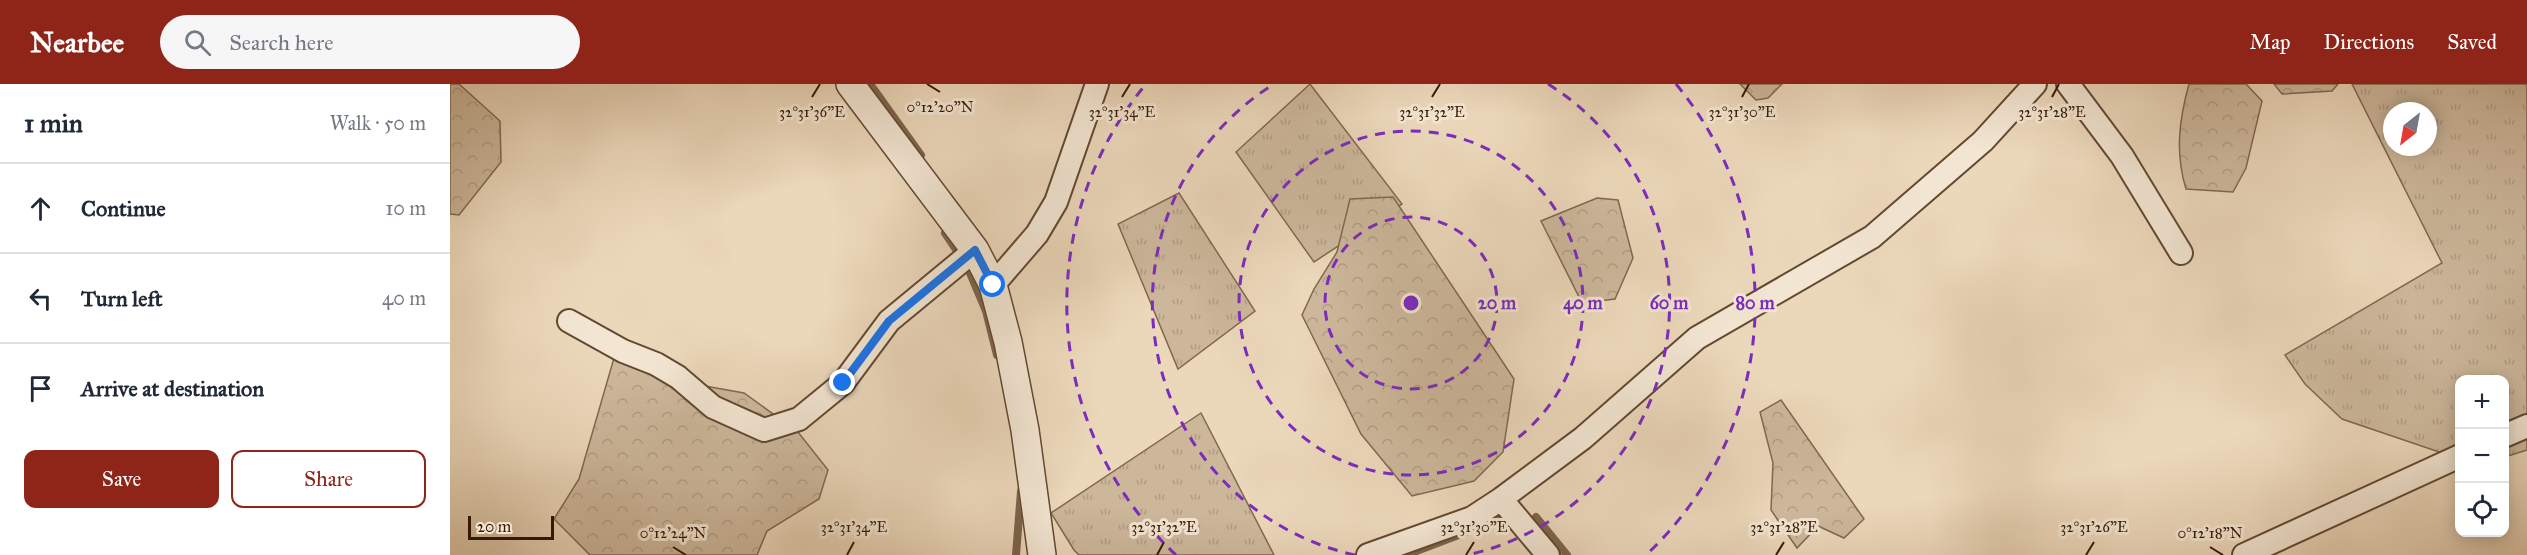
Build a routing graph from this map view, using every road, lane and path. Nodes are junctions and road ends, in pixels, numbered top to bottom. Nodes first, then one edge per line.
1 (850, 84) edge
2 (1097, 84) edge
3 (2035, 84) edge
4 (2068, 84) edge
5 (975, 250) junction
6 (2181, 253) dead end
7 (993, 285) junction
8 (569, 321) dead end
9 (2527, 426) edge
10 (2509, 434) edge
11 (2455, 458) edge
12 (1502, 500) junction
13 (1042, 555) edge
14 (1368, 555) edge
15 (1548, 555) edge
16 (2244, 555) edge

1 - 5 street
2 - 7 street
3 - 12 street
4 - 6 street
5 - 7 street
5 - 8 street
7 - 13 street
9 - 10 street
11 - 16 street
12 - 14 street
12 - 15 street

